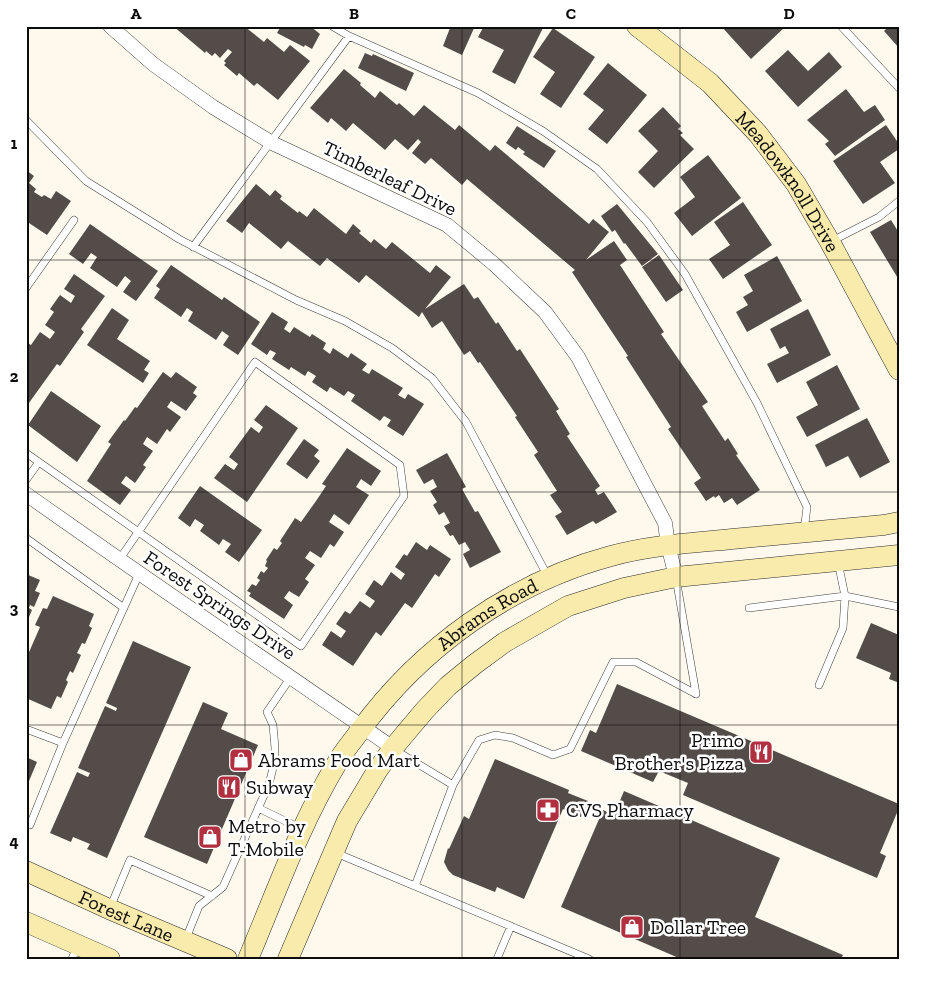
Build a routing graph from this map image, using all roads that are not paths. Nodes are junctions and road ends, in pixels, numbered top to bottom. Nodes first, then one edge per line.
1 (110, 26) edge
2 (332, 26) edge
3 (637, 26) edge
4 (841, 26) edge
5 (350, 36) junction
6 (899, 88) edge
7 (26, 120) edge
8 (272, 142) junction
9 (899, 201) edge
10 (74, 220) dead end
11 (830, 242) junction
12 (194, 247) junction
13 (26, 288) edge
14 (896, 359) edge
15 (26, 453) edge
16 (39, 462) junction
17 (26, 480) edge
18 (26, 494) edge
19 (899, 522) edge
20 (804, 532) junction
21 (138, 533) junction
22 (26, 538) edge
23 (668, 545) junction
24 (899, 554) edge
25 (119, 560) junction
26 (838, 562) junction
27 (139, 574) junction
28 (676, 577) junction
29 (548, 578) junction
30 (844, 596) junction
31 (899, 607) edge
32 (124, 608) junction
33 (749, 608) dead end
34 (291, 676) junction
35 (819, 686) dead end
36 (362, 727) junction
37 (26, 729) edge
38 (63, 743) junction
39 (392, 748) junction
40 (453, 785) junction
41 (258, 808) junction
42 (30, 825) dead end
43 (303, 829) junction
44 (333, 852) junction
45 (26, 871) edge
46 (415, 886) junction
47 (212, 896) junction
48 (109, 909) junction
49 (26, 922) edge
50 (511, 926) junction
51 (185, 941) junction
52 (75, 952) edge
53 (110, 959) edge
54 (227, 959) edge
55 (248, 959) edge
56 (288, 959) edge
57 (497, 959) edge
58 (589, 959) edge

1 - 8 street, Timberleaf Drive
2 - 5 lane
3 - 11 main road, Meadowknoll Drive
4 - 6 lane
5 - 8 lane
5 - 20 lane
7 - 12 lane
8 - 12 lane
8 - 23 street, Timberleaf Drive
9 - 11 lane
10 - 13 lane
11 - 14 main road, Meadowknoll Drive
12 - 29 lane
15 - 16 lane
16 - 17 lane
16 - 21 lane
18 - 25 street, Forest Springs Drive
19 - 20 main road, Abrams Road
20 - 23 main road, Abrams Road
21 - 21 lane
21 - 25 lane
22 - 32 lane
23 - 28 street, Timberleaf Drive
23 - 29 main road, Abrams Road
24 - 26 main road, Abrams Road
25 - 27 street, Forest Springs Drive
26 - 28 main road, Abrams Road
26 - 30 lane
27 - 32 lane
27 - 34 street, Forest Springs Drive
28 - 39 main road, Abrams Road
28 - 40 lane
29 - 36 main road, Abrams Road
30 - 31 lane
30 - 33 lane
30 - 35 lane
32 - 38 lane
34 - 36 street, Forest Springs Drive
34 - 41 lane
36 - 39 street, Forest Springs Drive
36 - 43 main road, Abrams Road
37 - 38 lane
38 - 42 lane
39 - 40 lane
39 - 44 main road, Abrams Road
40 - 46 lane
41 - 43 lane
41 - 47 lane
43 - 55 main road, Abrams Road
44 - 46 lane
44 - 56 main road, Abrams Road
45 - 48 main road, Forest Lane
46 - 50 lane
47 - 48 lane
47 - 51 lane
48 - 51 main road, Forest Lane
49 - 52 main road
50 - 57 lane
50 - 58 lane
51 - 54 main road, Forest Lane
52 - 53 main road

